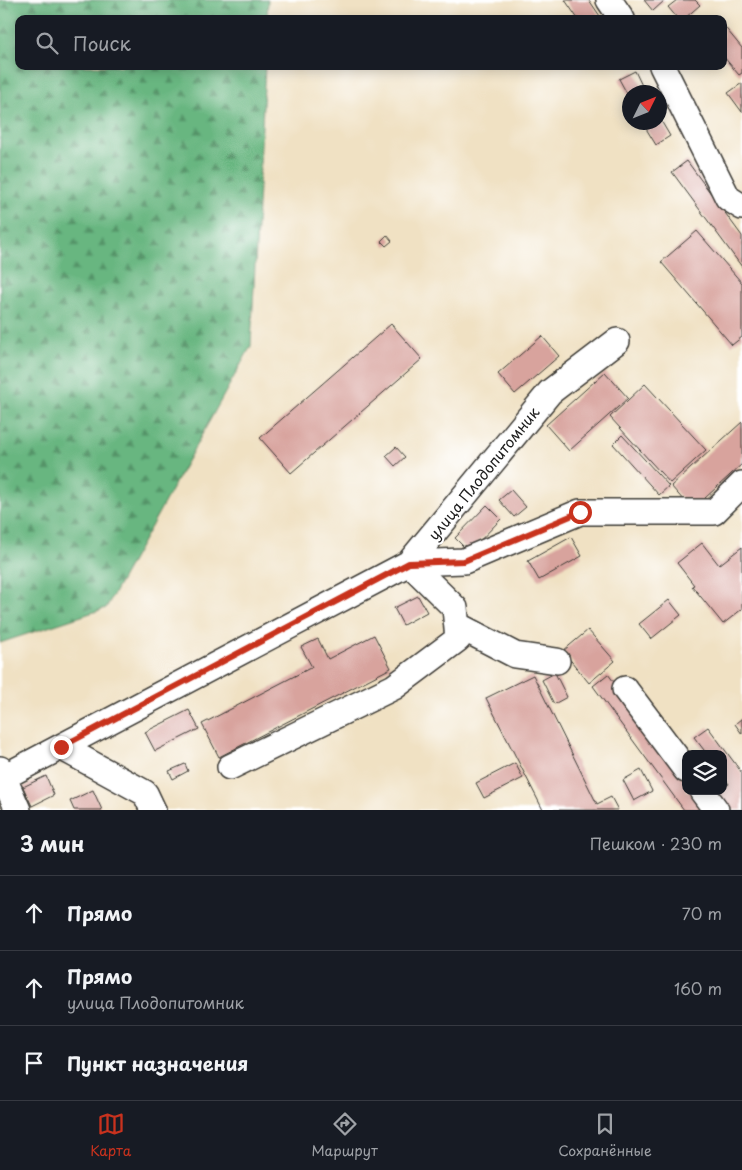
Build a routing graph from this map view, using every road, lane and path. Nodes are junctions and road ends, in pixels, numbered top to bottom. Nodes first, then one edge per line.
1 (608, 0) edge
2 (619, 15) edge
3 (664, 70) edge
4 (742, 207) edge
5 (616, 341) dead end
6 (742, 484) edge
7 (409, 563) junction
8 (457, 625) junction
9 (557, 661) dead end
10 (625, 689) dead end
11 (61, 747) junction
12 (682, 765) edge
13 (230, 767) dead end
14 (1, 776) edge
15 (705, 795) edge
16 (18, 810) edge
17 (153, 810) edge
18 (716, 810) edge

1 - 2 street
3 - 4 street
5 - 7 street, улица Плодопитомник
6 - 7 street
7 - 8 street
7 - 11 street, улица Плодопитомник
8 - 9 street
8 - 13 street
10 - 12 street
11 - 14 street, улица Плодопитомник
11 - 17 street
14 - 16 street
15 - 18 street

